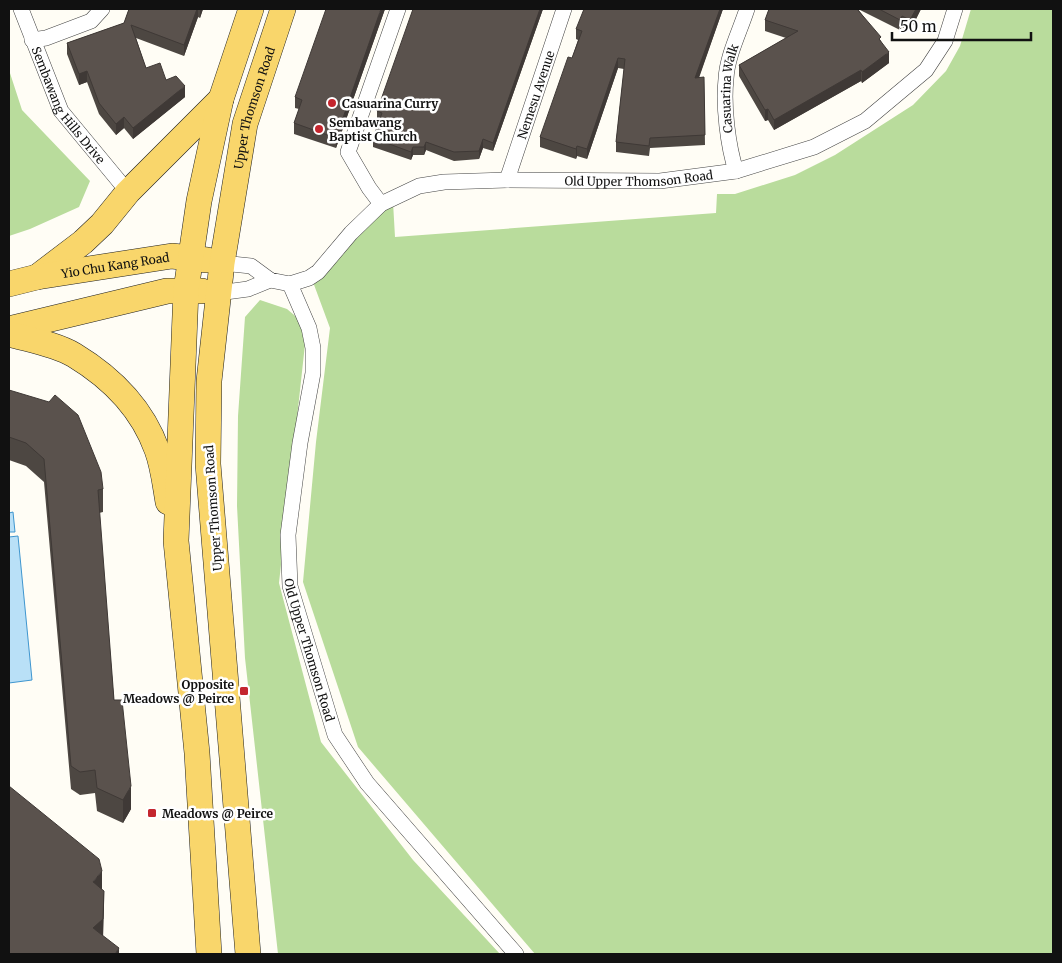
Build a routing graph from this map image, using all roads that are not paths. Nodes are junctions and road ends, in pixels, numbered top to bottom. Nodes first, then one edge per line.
1 (21, 9) edge
2 (102, 9) edge
3 (251, 9) edge
4 (283, 9) edge
5 (398, 9) edge
6 (564, 9) edge
7 (747, 9) edge
8 (955, 9) edge
9 (32, 40) junction
10 (221, 99) junction
11 (736, 171) junction
12 (507, 180) junction
13 (128, 192) junction
14 (381, 204) junction
15 (190, 257) junction
16 (222, 262) junction
17 (37, 277) junction
18 (270, 280) junction
19 (9, 284) edge
20 (290, 284) junction
21 (186, 290) junction
22 (218, 292) junction
23 (9, 329) edge
24 (9, 334) edge
25 (176, 542) junction
26 (209, 954) edge
27 (248, 954) edge
28 (516, 954) edge

1 - 9 street, Sembawang Hills Drive
2 - 9 street
3 - 10 main road
4 - 16 main road, Upper Thomson Road
5 - 14 street
6 - 12 street, Nemesu Avenue
7 - 11 street, Casuarina Walk
8 - 11 street, Old Upper Thomson Road
9 - 13 street, Sembawang Hills Drive
10 - 13 main road
10 - 15 main road
11 - 12 street, Old Upper Thomson Road
12 - 14 street, Old Upper Thomson Road
13 - 17 main road
14 - 20 street, Old Upper Thomson Road
15 - 16 main road, Yio Chu Kang Road
15 - 17 main road, Yio Chu Kang Road
15 - 21 main road
16 - 18 street
16 - 22 main road, Upper Thomson Road
17 - 19 main road, Yio Chu Kang Road
18 - 20 street
18 - 22 street
20 - 28 street, Old Upper Thomson Road
21 - 22 main road
21 - 23 main road
21 - 25 main road
22 - 27 main road, Upper Thomson Road
24 - 25 main road
25 - 26 main road

